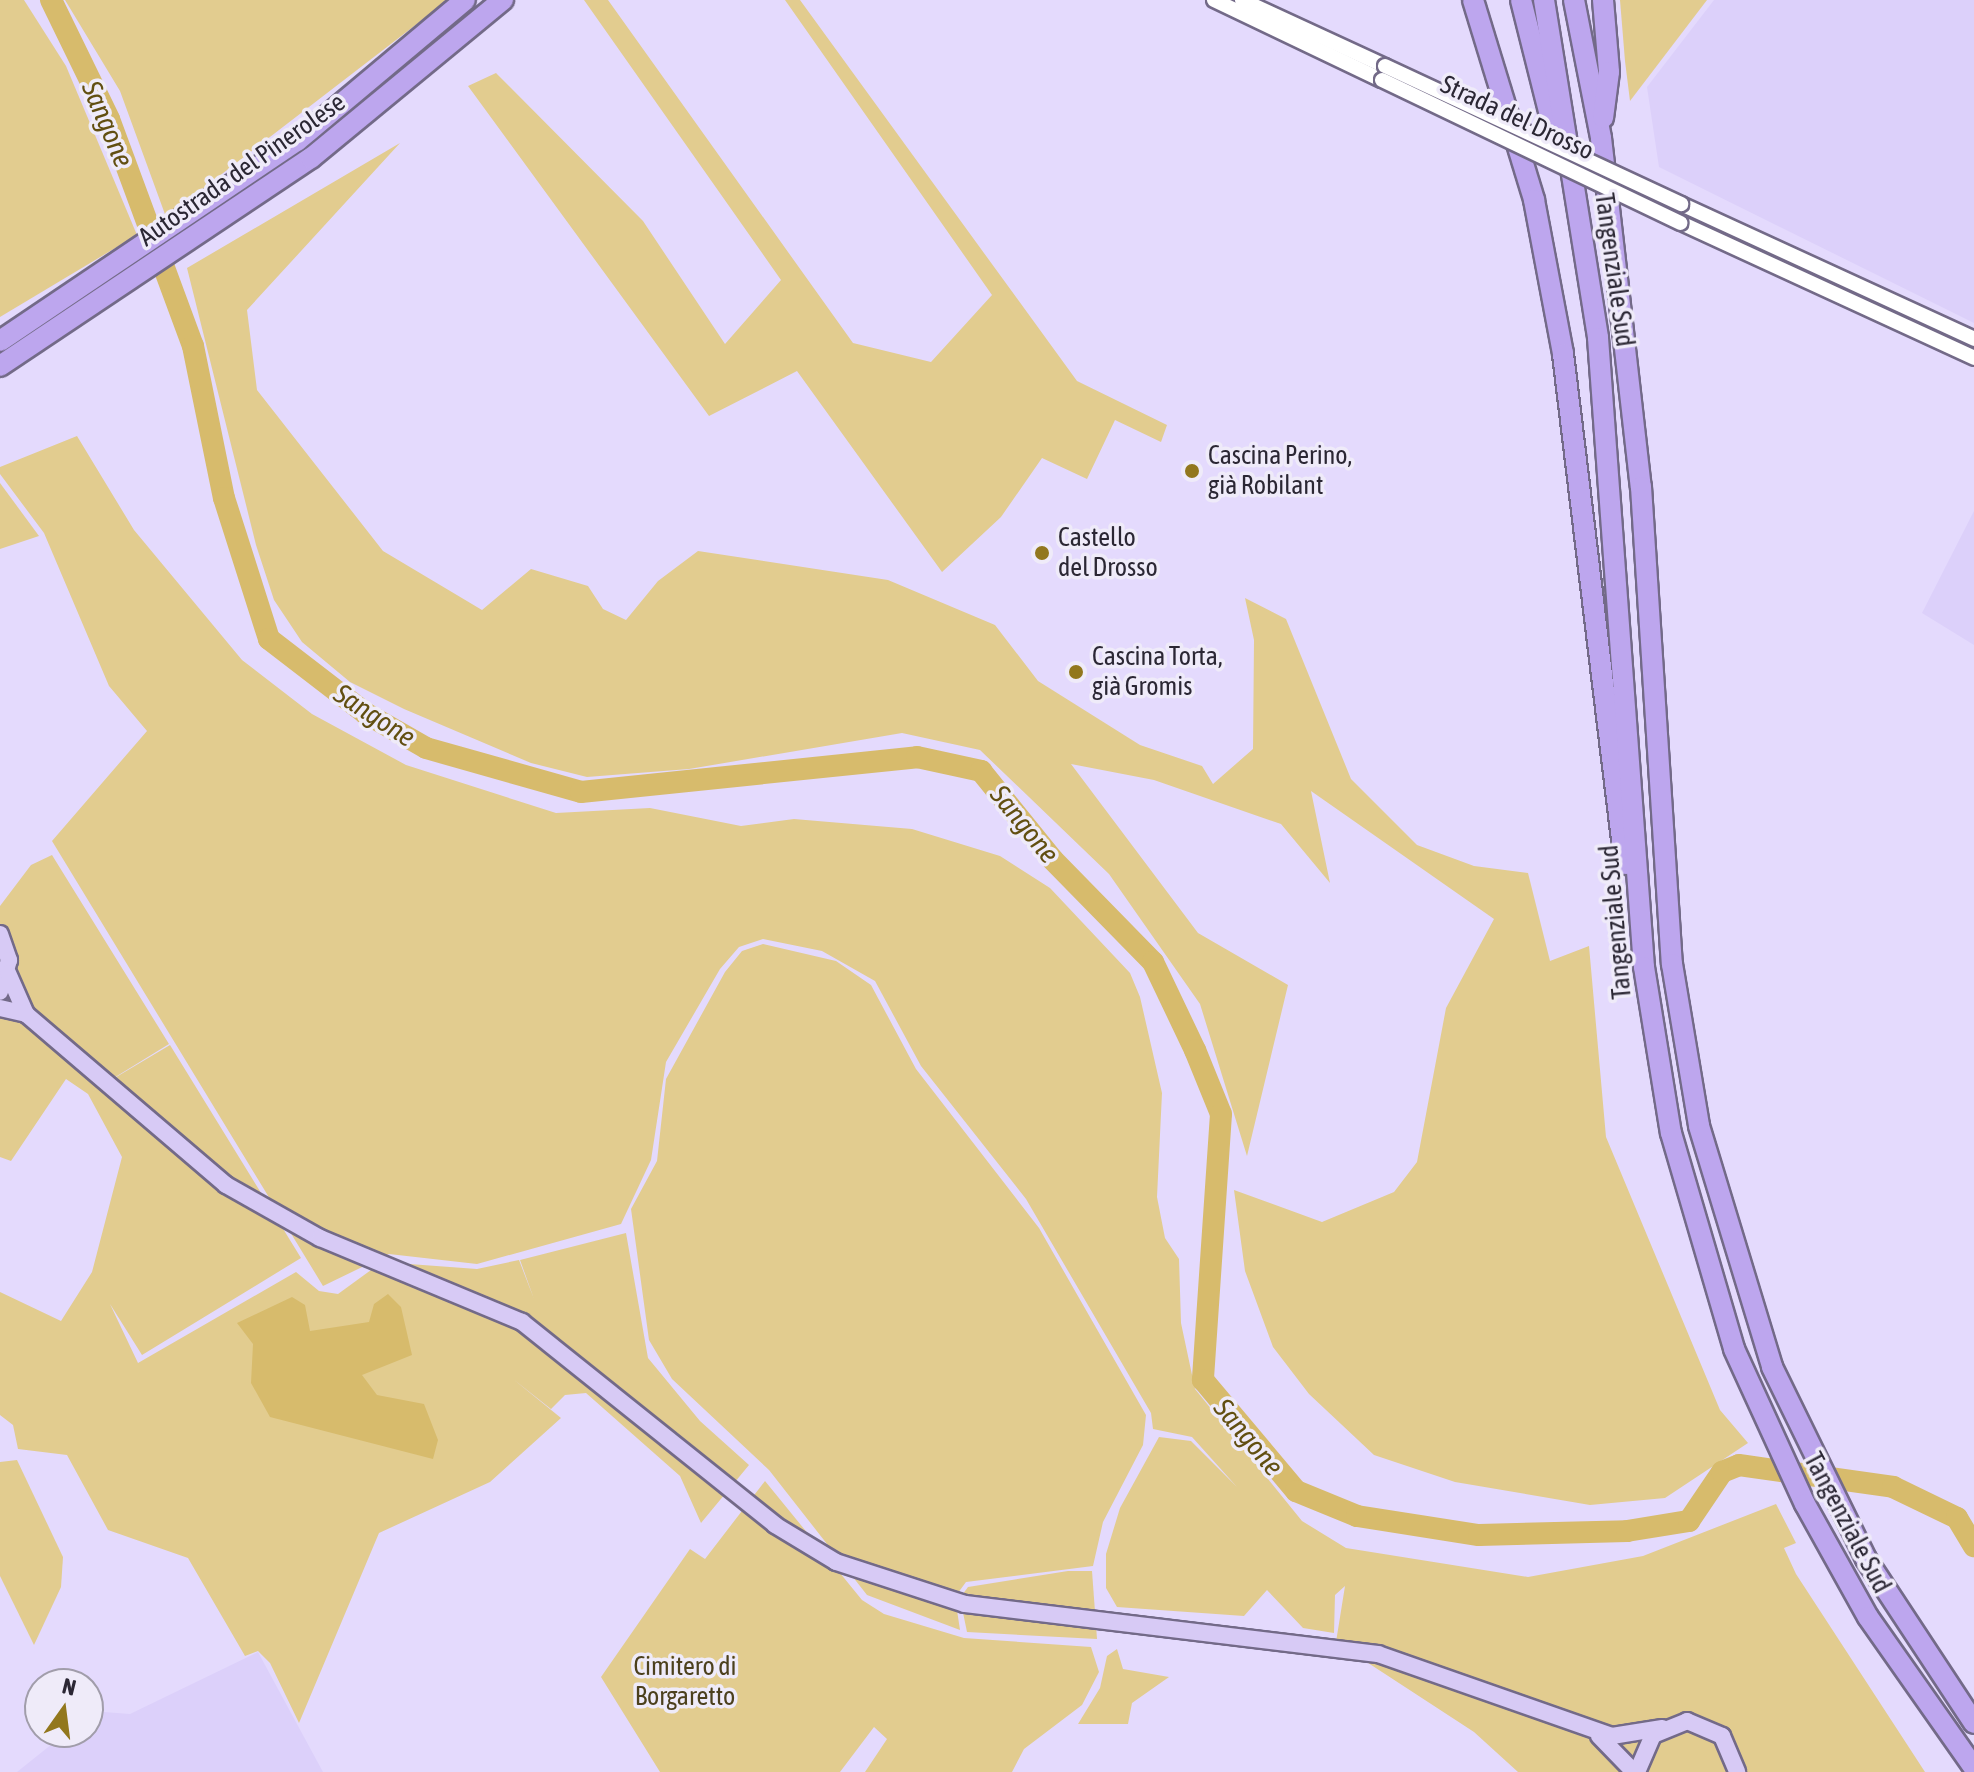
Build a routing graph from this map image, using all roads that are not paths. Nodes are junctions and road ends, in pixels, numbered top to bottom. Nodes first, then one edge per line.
1 (465, 0) edge
2 (503, 0) edge
3 (1214, 0) edge
4 (1242, 0) edge
5 (1473, 0) edge
6 (1521, 0) edge
7 (1544, 0) edge
8 (1574, 0) edge
9 (1603, 0) edge
10 (1383, 73) junction
11 (1601, 138) junction
12 (1585, 239) junction
13 (1974, 339) edge
14 (0, 341) edge
15 (1974, 358) edge
16 (0, 366) edge
17 (0, 934) edge
18 (1644, 967) junction
19 (8, 973) junction
20 (0, 992) edge
21 (0, 1008) edge
22 (26, 1014) junction
23 (1974, 1723) edge
24 (1662, 1728) junction
25 (1595, 1733) junction
26 (1974, 1768) edge
27 (1636, 1772) edge
28 (1737, 1772) edge

1 - 14 highway, Autostrada del Pinerolese
2 - 16 highway, Autostrada del Pinerolese
3 - 10 street, Strada del Drosso
4 - 10 street, Strada del Drosso
5 - 18 highway
6 - 12 highway
7 - 12 highway, Tangenziale Sud
8 - 11 highway, Tangenziale Sud
9 - 11 highway
10 - 13 street, Strada del Drosso, bridge
10 - 15 street, Strada del Drosso, bridge
11 - 23 highway, Tangenziale Sud
12 - 18 highway, Tangenziale Sud
17 - 19 main road
18 - 26 highway, Tangenziale Sud
19 - 20 main road
19 - 22 main road
21 - 22 main road
22 - 25 main road
24 - 25 main road
24 - 27 main road
24 - 28 main road
25 - 27 main road

